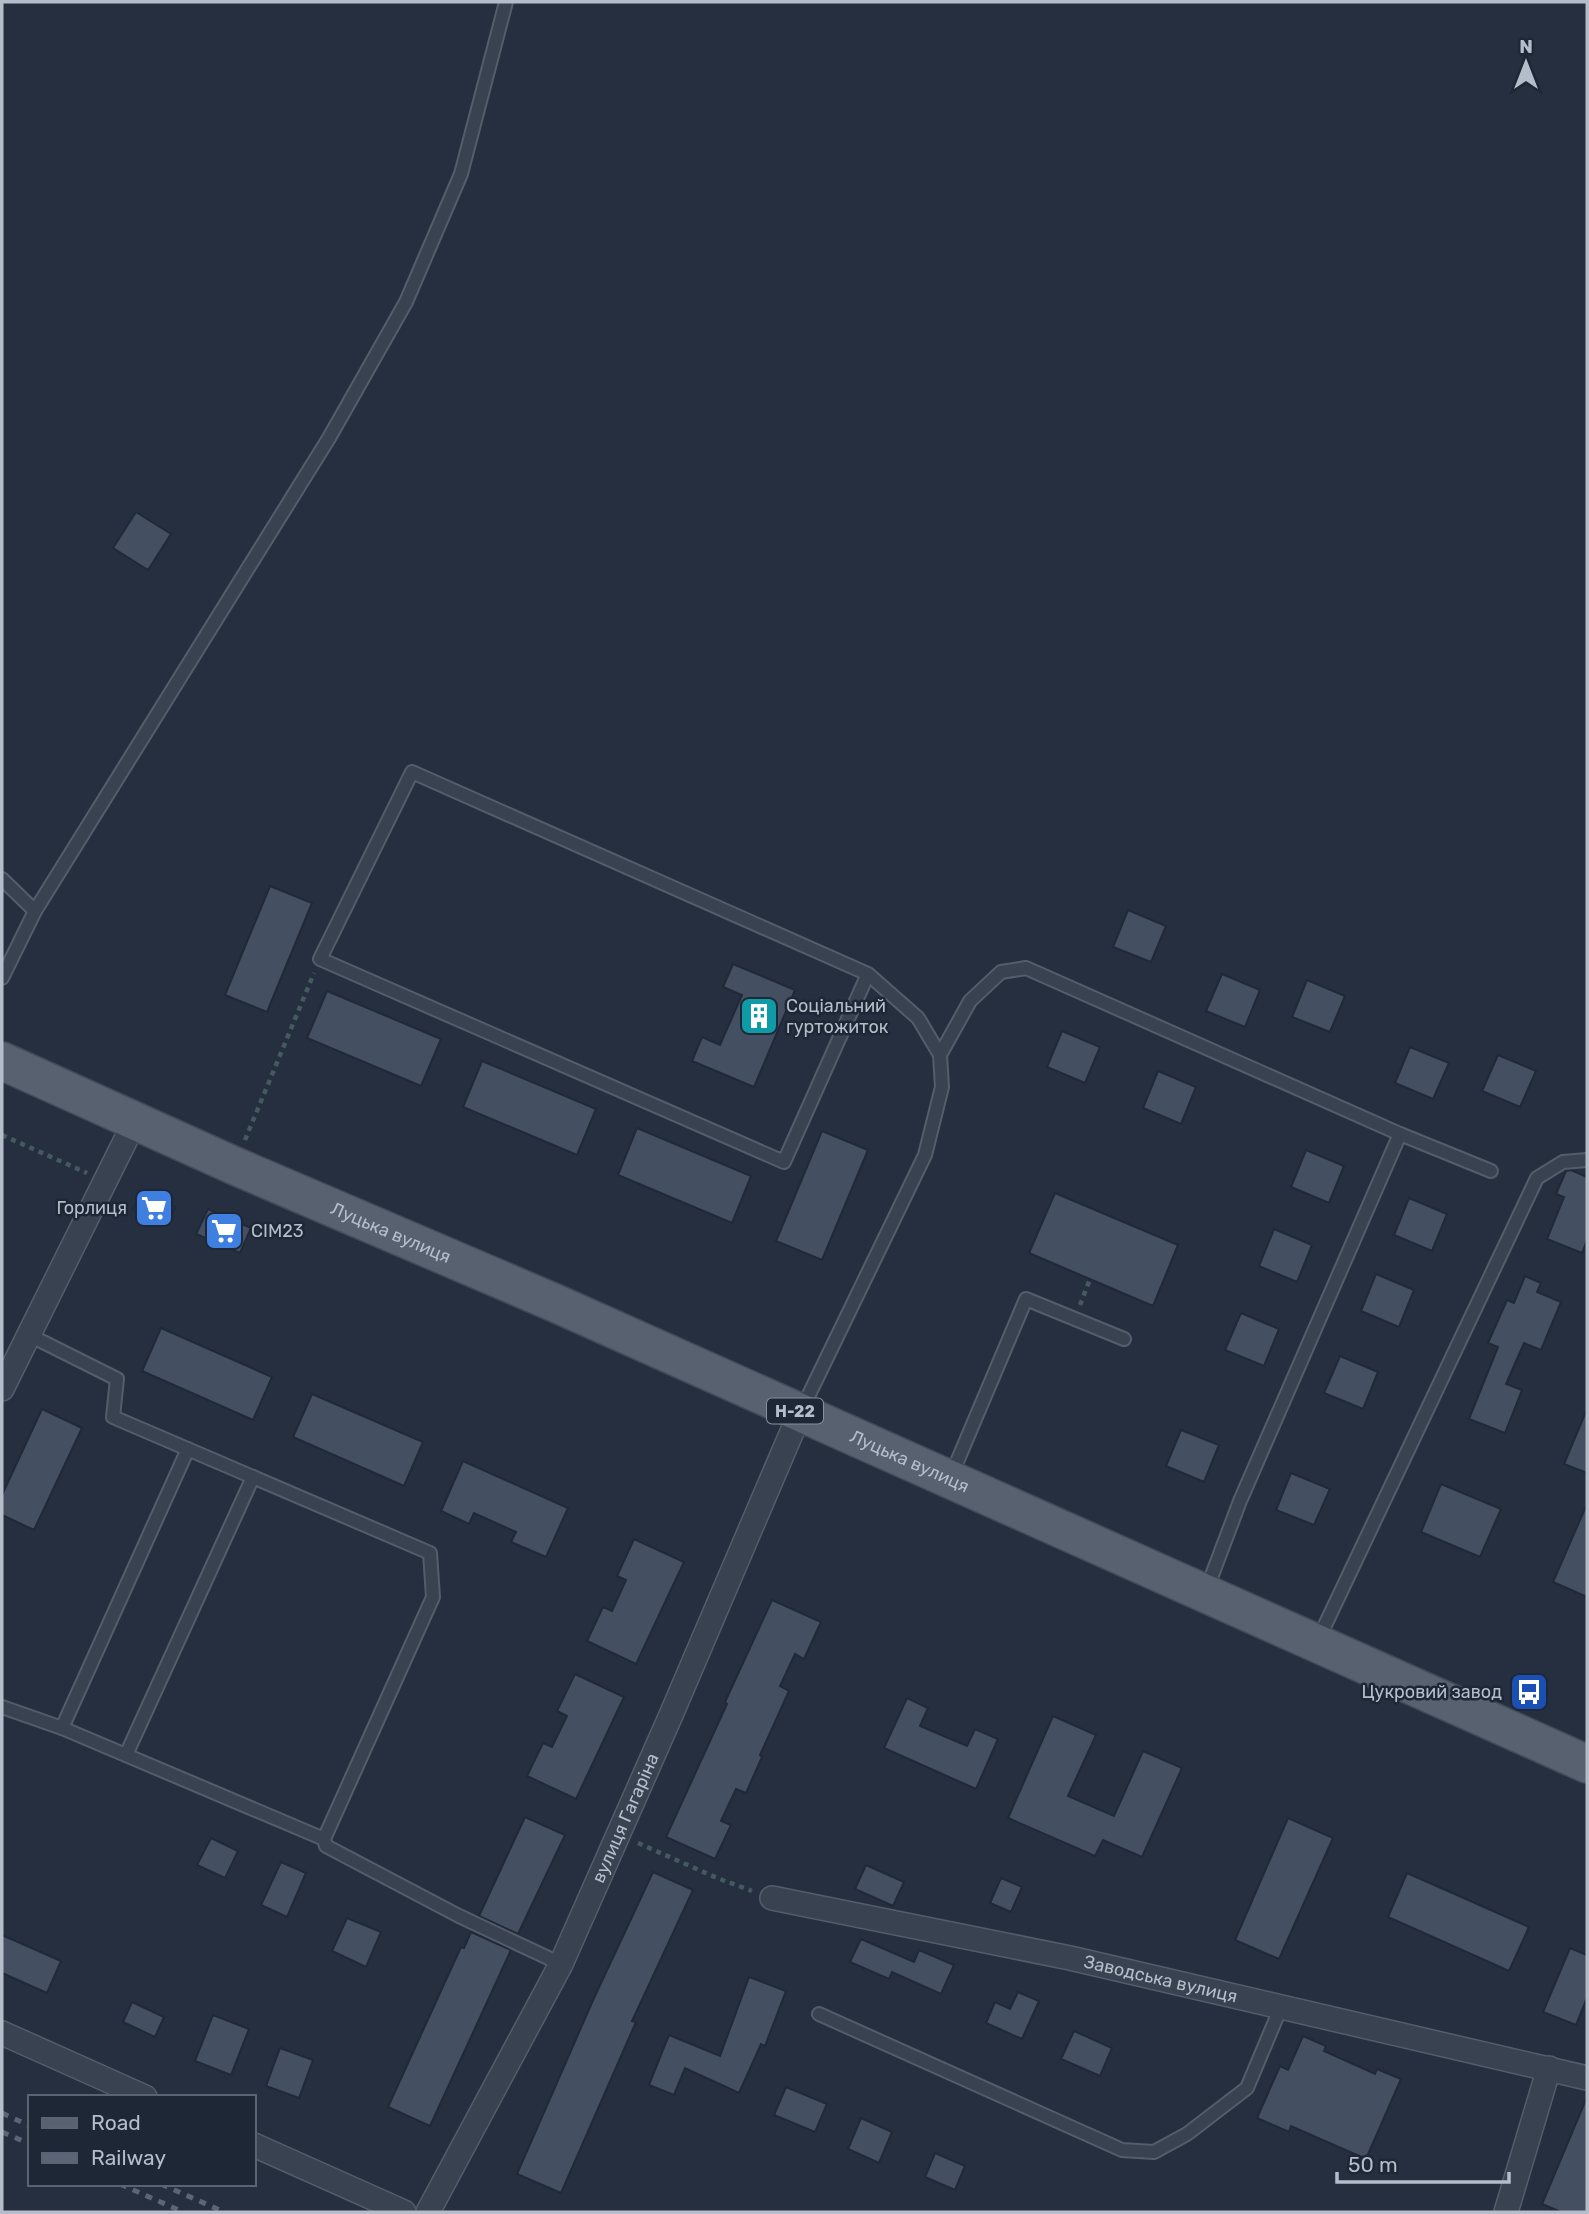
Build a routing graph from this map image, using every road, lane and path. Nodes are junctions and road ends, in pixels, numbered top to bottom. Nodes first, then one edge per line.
1 (506, 2) edge
2 (2, 879) edge
3 (35, 911) junction
4 (320, 960) junction
5 (868, 974) junction
6 (2, 978) edge
7 (940, 1055) junction
8 (2, 1061) edge
9 (135, 1122) junction
10 (1399, 1134) junction
11 (2, 1135) edge
12 (1587, 1160) edge
13 (234, 1166) junction
14 (1491, 1171) dead end
15 (106, 1182) junction
16 (1090, 1279) dead end
17 (1074, 1319) junction
18 (29, 1335) junction
19 (1124, 1339) dead end
20 (5, 1374) edge
21 (800, 1413) junction
22 (188, 1449) junction
23 (253, 1477) junction
24 (950, 1480) junction
25 (1205, 1594) junction
26 (1316, 1644) junction
27 (2, 1707) edge
28 (62, 1728) junction
29 (126, 1755) junction
30 (1587, 1764) edge
31 (618, 1833) junction
32 (324, 1839) junction
33 (772, 1898) joint
34 (561, 1964) junction
35 (1282, 2007) junction
36 (819, 2014) dead end
37 (2, 2033) edge
38 (1549, 2068) junction
39 (1587, 2078) edge
40 (141, 2095) edge
41 (256, 2146) edge
42 (404, 2212) edge
43 (428, 2212) edge
44 (1506, 2212) edge

1 - 3 lane
2 - 3 lane
3 - 6 lane
4 - 5 lane
4 - 5 lane
4 - 13 path
5 - 7 lane
7 - 10 lane
7 - 21 lane
8 - 9 main road, Луцька вулиця / Н-22
9 - 13 main road, Луцька вулиця / Н-22
9 - 15 street
10 - 14 lane
10 - 25 lane
11 - 15 path
12 - 26 lane
13 - 21 main road, Луцька вулиця / Н-22
15 - 18 street
16 - 17 path
17 - 19 lane
17 - 24 lane
18 - 20 street
18 - 22 lane
21 - 24 main road, Луцька вулиця / Н-22
21 - 31 street, вулиця Гагаріна
22 - 23 lane
22 - 28 lane
23 - 29 lane
23 - 32 lane
24 - 25 main road, Луцька вулиця / Н-22
25 - 26 main road, Луцька вулиця / Н-22
26 - 30 main road, Луцька вулиця / Н-22
27 - 28 lane
28 - 29 lane
29 - 32 lane
31 - 33 path
31 - 34 street, вулиця Гагаріна
32 - 34 lane
33 - 35 street, Заводська вулиця
34 - 43 street, вулиця Гагаріна
35 - 36 lane
35 - 38 street, Заводська вулиця
37 - 40 street
38 - 39 street, Заводська вулиця
38 - 44 street
41 - 42 street

